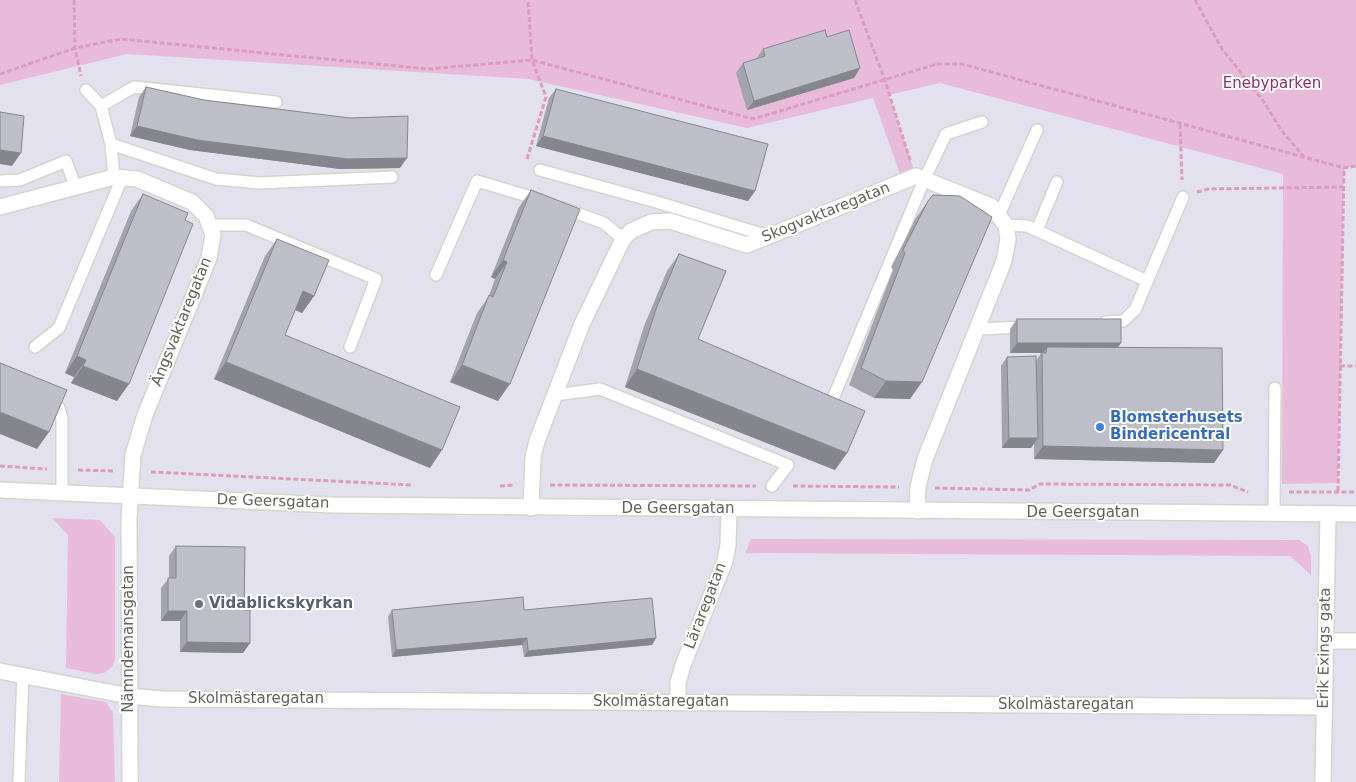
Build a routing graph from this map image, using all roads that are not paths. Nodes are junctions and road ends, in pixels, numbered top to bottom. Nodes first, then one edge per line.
1 (86, 90) road end
2 (276, 102) dead end
3 (101, 106) junction
4 (982, 122) dead end
5 (1036, 130) dead end
6 (111, 144) junction
7 (540, 170) dead end
8 (118, 177) junction
9 (392, 177) dead end
10 (920, 178) junction
11 (0, 181) edge
12 (1057, 182) dead end
13 (75, 186) junction
14 (1183, 196) road end
15 (660, 203) junction
16 (0, 207) edge
17 (1003, 220) junction
18 (670, 221) junction
19 (210, 225) junction
20 (1037, 230) junction
21 (768, 236) junction
22 (623, 239) junction
23 (436, 276) dead end
24 (1147, 281) junction
25 (1094, 323) edge
26 (1035, 326) edge
27 (977, 329) junction
28 (35, 347) dead end
29 (350, 347) dead end
30 (1275, 388) dead end
31 (33, 392) edge
32 (555, 395) junction
33 (832, 401) edge
34 (772, 486) road end
35 (0, 490) edge
36 (62, 493) junction
37 (130, 496) junction
38 (531, 508) junction
39 (729, 510) junction
40 (917, 512) junction
41 (1274, 514) junction
42 (1328, 514) junction
43 (1356, 514) edge
44 (1326, 641) junction
45 (1356, 641) edge
46 (0, 671) edge
47 (22, 675) junction
48 (129, 696) junction
49 (678, 702) junction
50 (1324, 707) junction
51 (19, 782) edge
52 (130, 782) edge
53 (1323, 782) edge

1 - 3 lane
2 - 3 lane
3 - 6 lane
4 - 10 lane
5 - 17 lane
6 - 8 lane
6 - 9 lane
7 - 15 lane
8 - 13 street
8 - 19 street
8 - 28 lane
10 - 17 street
10 - 21 street, Skogvaktaregatan
10 - 33 lane
11 - 13 lane
12 - 20 lane
13 - 16 street
14 - 24 lane
15 - 18 lane
15 - 21 lane
17 - 20 lane
17 - 27 street
18 - 21 street, Skogvaktaregatan
18 - 22 street, Skogvaktaregatan
19 - 29 lane
19 - 37 street, Ängsvaktaregatan
20 - 24 lane
22 - 23 lane
22 - 32 street
24 - 25 lane
26 - 27 lane
27 - 40 street
30 - 41 lane
31 - 36 lane
32 - 34 lane
32 - 38 street
35 - 36 street, De Geersgatan
36 - 37 street, De Geersgatan
37 - 38 street, De Geersgatan
37 - 48 street, Nämndemansgatan
38 - 39 street, De Geersgatan
39 - 40 street, De Geersgatan
39 - 49 street, Läraregatan
40 - 41 street, De Geersgatan
41 - 42 street, De Geersgatan
42 - 43 street, De Geersgatan
42 - 44 street, Erik Exings gata
44 - 45 street
44 - 50 street, Erik Exings gata
46 - 47 street, Skolmästaregatan
47 - 48 street, Skolmästaregatan
47 - 51 lane
48 - 49 street, Skolmästaregatan
48 - 52 street, Nämndemansgatan
49 - 50 street, Skolmästaregatan
50 - 53 street, Erik Exings gata

